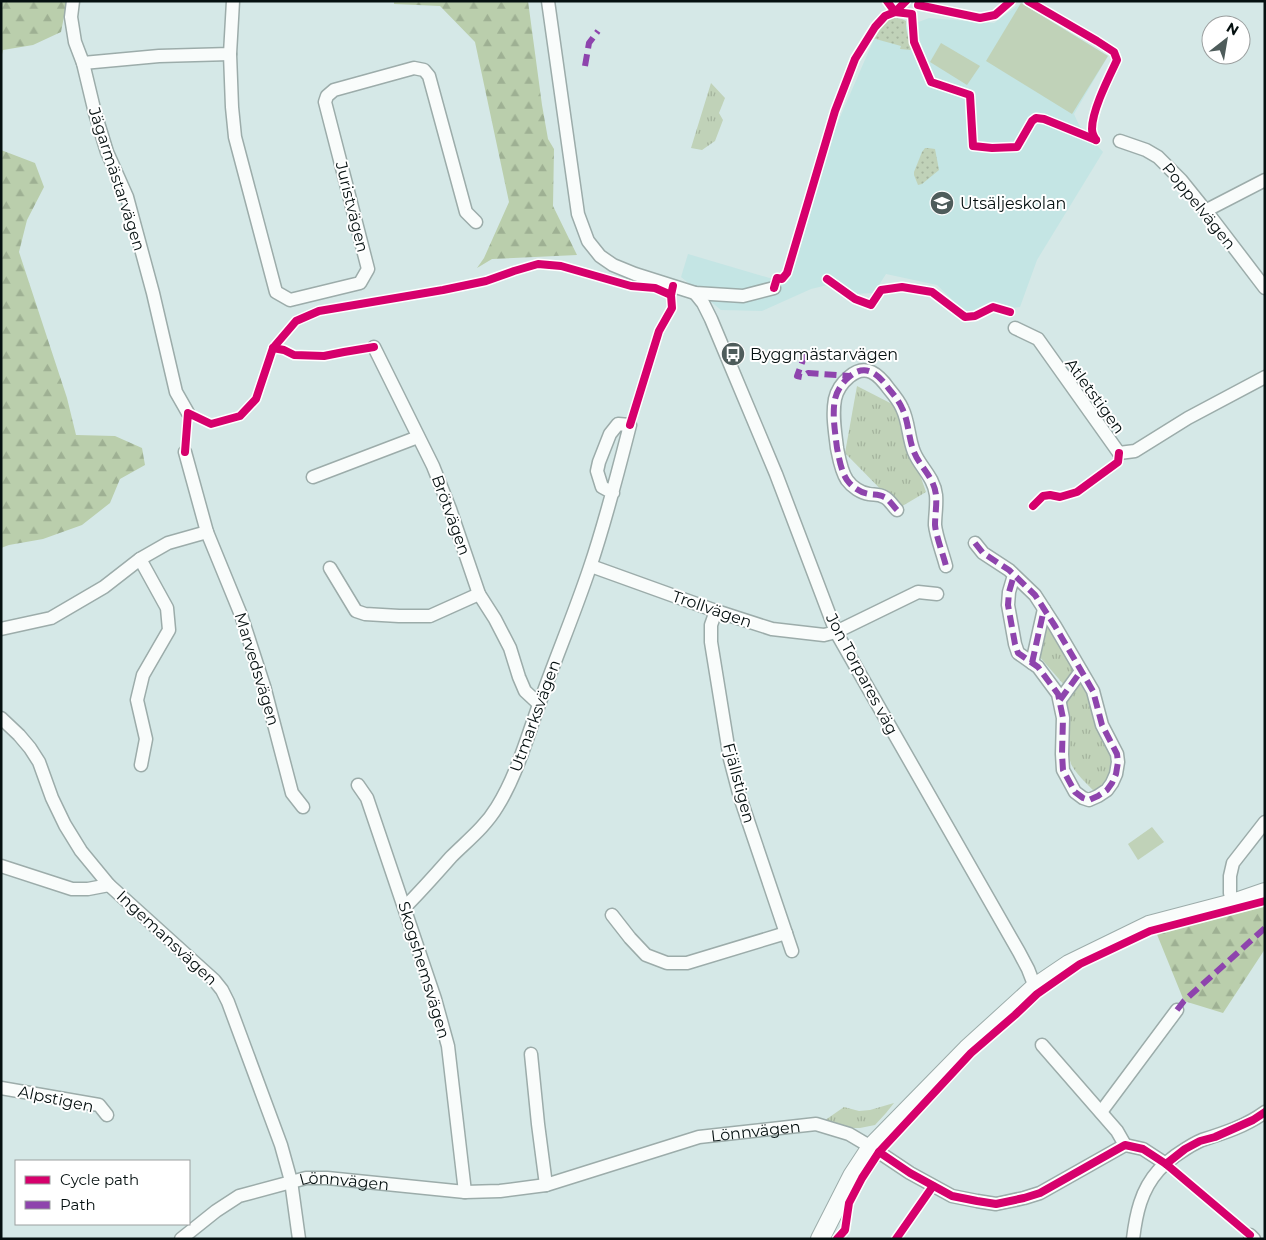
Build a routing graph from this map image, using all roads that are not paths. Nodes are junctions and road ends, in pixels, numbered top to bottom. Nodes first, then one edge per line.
1 (73, 1) edge
2 (233, 1) edge
3 (548, 1) edge
4 (230, 54) junction
5 (83, 63) junction
6 (1120, 141) dead end
7 (1265, 180) edge
8 (1205, 211) junction
9 (476, 222) dead end
10 (774, 288) dead end
11 (1265, 288) edge
12 (695, 293) junction
13 (1015, 328) dead end
14 (374, 348) dead end
15 (1265, 377) edge
16 (188, 413) dead end
17 (418, 438) junction
18 (186, 452) dead end
19 (313, 477) dead end
20 (613, 493) junction
21 (897, 510) dead end
22 (207, 532) junction
23 (975, 543) dead end
24 (140, 559) junction
25 (591, 566) junction
26 (946, 566) dead end
27 (330, 568) dead end
28 (1014, 575) junction
29 (479, 594) junction
30 (937, 594) dead end
31 (1044, 609) junction
32 (716, 611) junction
33 (1, 629) edge
34 (836, 632) junction
35 (1032, 663) junction
36 (1081, 671) junction
37 (1060, 700) junction
38 (539, 704) junction
39 (1, 718) edge
40 (141, 765) dead end
41 (358, 785) dead end
42 (302, 807) dead end
43 (1265, 822) edge
44 (1, 866) edge
45 (109, 885) junction
46 (1265, 892) edge
47 (1233, 904) junction
48 (405, 908) junction
49 (612, 915) dead end
50 (786, 933) junction
51 (792, 951) dead end
52 (1035, 986) junction
53 (1177, 1010) dead end
54 (1042, 1045) dead end
55 (530, 1054) dead end
56 (1, 1088) edge
57 (1101, 1112) junction
58 (1265, 1112) edge
59 (107, 1115) dead end
60 (1125, 1145) junction
61 (871, 1147) junction
62 (1166, 1164) junction
63 (290, 1181) junction
64 (546, 1185) junction
65 (465, 1192) junction
66 (181, 1239) edge
67 (299, 1239) edge
68 (820, 1239) edge
69 (1133, 1239) edge

1 - 5 street, Jägarmästarvägen
2 - 4 street
3 - 12 street
4 - 5 street
4 - 9 street, Juristvägen
5 - 16 street, Jägarmästarvägen
6 - 8 street, Poppelvägen
7 - 8 street
8 - 11 street, Poppelvägen
10 - 12 street
12 - 34 street, Jon Torpares väg
13 - 15 street, Atletstigen
14 - 17 street, Brötvägen
17 - 19 street
17 - 29 street, Brötvägen
18 - 22 street, Marvedsvägen
20 - 20 street, Utmarksvägen
20 - 25 street, Utmarksvägen
21 - 26 street
22 - 24 street
22 - 42 street, Marvedsvägen
23 - 28 street
24 - 33 street
24 - 40 street
25 - 32 street, Trollvägen
25 - 38 street, Utmarksvägen
27 - 29 street
28 - 31 street
28 - 35 street
29 - 38 street, Brötvägen
30 - 34 street
31 - 35 street
31 - 36 street
32 - 34 street, Trollvägen
32 - 50 street, Fjällstigen
34 - 52 street, Jon Torpares väg
35 - 37 street
36 - 37 street
36 - 37 street
38 - 48 street, Utmarksvägen
39 - 45 street, Ingemansvägen
41 - 48 street, Skogshemsvägen
43 - 47 street
44 - 45 street
45 - 63 street, Ingemansvägen
46 - 47 street
47 - 52 street
48 - 65 street, Skogshemsvägen
49 - 50 street
50 - 51 street, Fjällstigen
52 - 61 street
53 - 57 street
54 - 57 street
55 - 64 street
56 - 59 street, Alpstigen
57 - 60 street
58 - 62 street
60 - 61 street, Lönnvägen
60 - 62 street
61 - 64 street, Lönnvägen
61 - 68 street
62 - 69 street
63 - 65 street, Lönnvägen
63 - 66 street, Lönnvägen
63 - 67 street, Ingemansvägen
64 - 65 street, Lönnvägen

